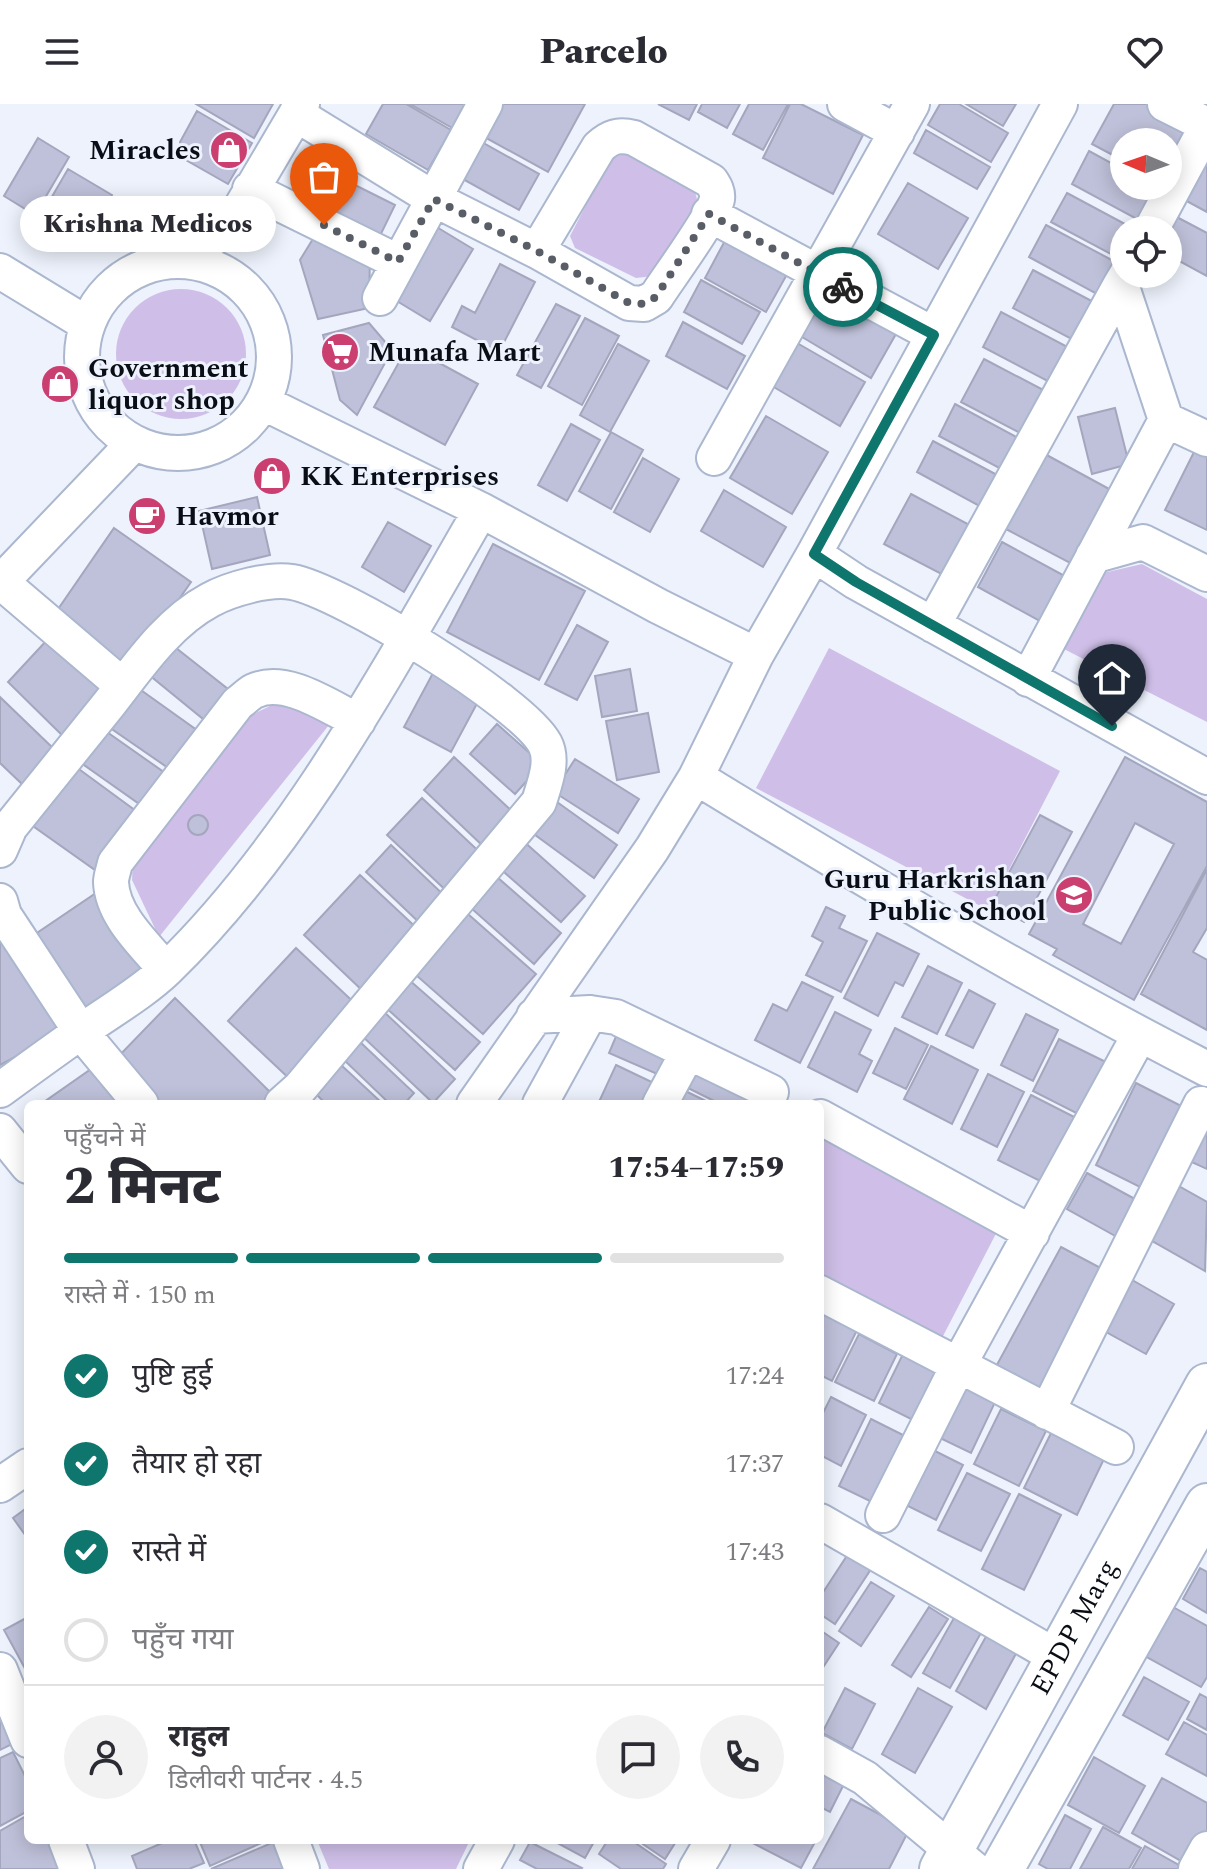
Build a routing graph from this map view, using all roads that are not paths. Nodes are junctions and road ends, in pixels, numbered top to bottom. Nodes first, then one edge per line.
1 (485, 104) edge
2 (845, 104) edge
3 (1060, 104) edge
4 (1165, 104) edge
5 (299, 109) edge
6 (904, 118) edge
7 (1207, 126) edge
8 (434, 199) junction
9 (243, 203) junction
10 (709, 214) junction
11 (1159, 216) edge
12 (537, 251) junction
13 (190, 260) junction
14 (398, 262) junction
15 (0, 271) edge
16 (818, 273) junction
17 (240, 281) junction
18 (1119, 288) edge
19 (1127, 288) edge
20 (380, 298) dead end
21 (87, 324) junction
22 (934, 335) junction
23 (264, 403) junction
24 (1166, 420) junction
25 (1207, 439) edge
26 (134, 443) junction
27 (714, 458) dead end
28 (481, 510) junction
29 (814, 554) junction
30 (1093, 556) junction
31 (1207, 574) edge
32 (0, 583) edge
33 (933, 625) junction
34 (406, 639) junction
35 (756, 655) junction
36 (1037, 684) junction
37 (123, 686) junction
38 (358, 721) junction
39 (696, 777) junction
40 (1207, 777) edge
41 (0, 850) edge
42 (0, 901) edge
43 (166, 970) junction
44 (590, 1013) junction
45 (534, 1016) junction
46 (81, 1032) junction
47 (1140, 1034) junction
48 (688, 1052) junction
49 (1207, 1069) edge
50 (0, 1090) edge
51 (138, 1100) edge
52 (286, 1100) edge
53 (477, 1100) edge
54 (542, 1100) edge
55 (662, 1100) edge
56 (777, 1100) edge
57 (1201, 1104) dead end
58 (824, 1119) edge
59 (0, 1131) edge
60 (24, 1161) edge
61 (1032, 1233) junction
62 (824, 1295) edge
63 (958, 1366) junction
64 (1207, 1385) edge
65 (1047, 1412) junction
66 (1116, 1447) dead end
67 (24, 1469) edge
68 (0, 1485) edge
69 (1207, 1505) edge
70 (883, 1515) dead end
71 (824, 1523) edge
72 (1057, 1657) junction
73 (0, 1670) edge
74 (24, 1721) edge
75 (824, 1755) edge
76 (68, 1844) edge
77 (293, 1844) edge
78 (495, 1844) edge
79 (711, 1844) edge
80 (1207, 1849) edge
81 (956, 1863) edge
82 (77, 1869) edge
83 (302, 1869) edge
84 (481, 1869) edge
85 (696, 1869) edge
86 (1002, 1869) edge
87 (1196, 1869) edge

1 - 8 street
2 - 6 street
3 - 22 street
4 - 7 street
5 - 8 street
5 - 9 street
6 - 16 street
7 - 11 street
8 - 12 street
8 - 14 street
9 - 13 street
9 - 14 street
9 - 17 street
10 - 12 street
10 - 12 street
10 - 16 street
13 - 17 street
13 - 21 street
14 - 20 street
15 - 21 street
16 - 22 street
16 - 27 street
17 - 23 street
18 - 33 street
19 - 24 street
21 - 26 street
22 - 29 street
23 - 26 street
23 - 28 street
24 - 25 street
24 - 30 street
26 - 32 street
28 - 34 street
28 - 35 street
29 - 33 street
29 - 35 street
30 - 31 street
30 - 36 street
32 - 37 street
33 - 36 street
34 - 37 street
34 - 38 street
34 - 52 street
35 - 39 street
36 - 40 street
37 - 41 street
38 - 43 street
38 - 43 street
39 - 45 street
39 - 47 street
42 - 46 street
43 - 46 street
44 - 45 street
44 - 48 street
44 - 54 street
45 - 53 street
46 - 50 street
46 - 51 street
47 - 49 street
47 - 61 street
48 - 55 street
48 - 56 street
57 - 65 street
58 - 61 street
59 - 60 street
61 - 63 street
62 - 63 street
63 - 65 street
63 - 70 street
64 - 72 main road, EPDP Marg
65 - 66 street
67 - 68 street
69 - 86 main road, EPDP Marg
71 - 72 street
72 - 81 main road, EPDP Marg
73 - 74 street
75 - 81 street
76 - 82 street
77 - 83 street
78 - 84 street
79 - 85 street
80 - 87 street

